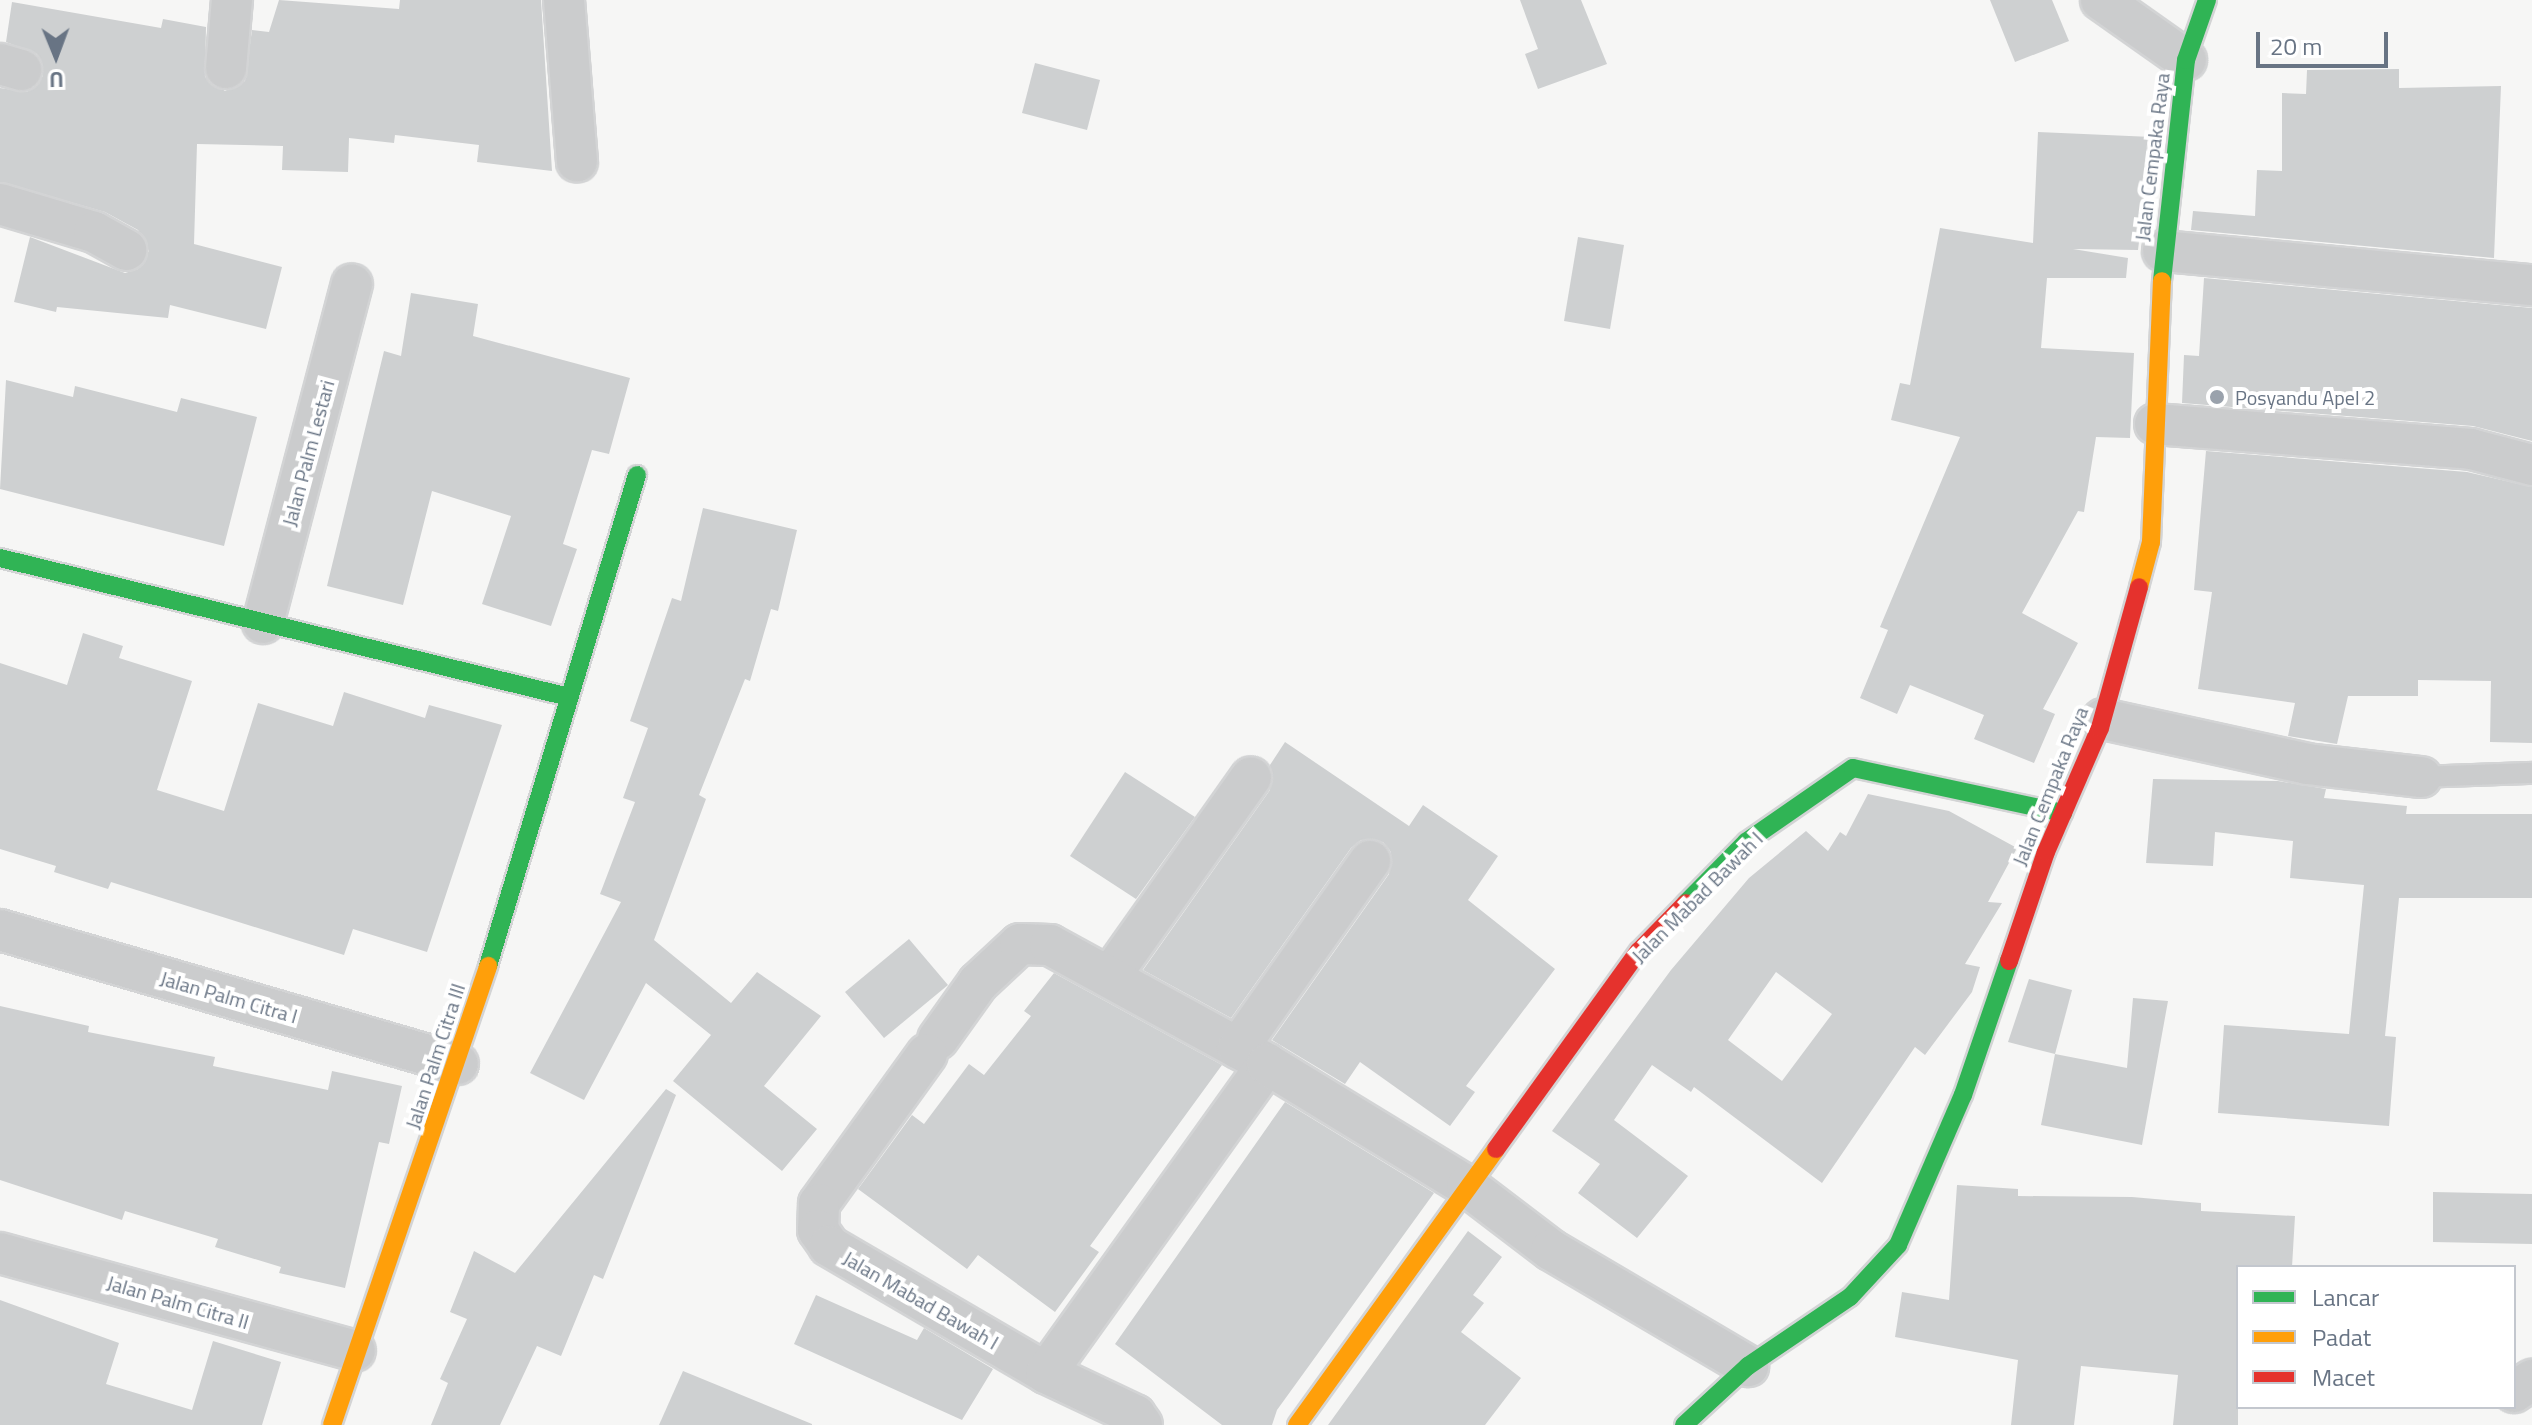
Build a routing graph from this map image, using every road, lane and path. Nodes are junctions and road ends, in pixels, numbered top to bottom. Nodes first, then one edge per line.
1 (232, 0) edge
2 (564, 0) edge
3 (2101, 0) edge
4 (2207, 0) edge
5 (2186, 60) junction
6 (226, 68) dead end
7 (577, 161) dead end
8 (0, 204) edge
9 (126, 250) dead end
10 (2163, 251) junction
11 (352, 284) dead end
12 (2532, 285) edge
13 (2155, 424) junction
14 (2532, 465) edge
15 (637, 475) dead end
16 (0, 558) edge
17 (263, 623) junction
18 (565, 696) junction
19 (2103, 719) junction
20 (2532, 773) edge
21 (1251, 777) dead end
22 (2421, 777) joint
23 (2063, 813) junction
24 (1370, 861) dead end
25 (0, 930) edge
26 (1111, 975) junction
27 (1252, 1056) junction
28 (458, 1064) junction
29 (1467, 1186) junction
30 (0, 1253) edge
31 (355, 1351) junction
32 (1748, 1366) junction
33 (1046, 1373) junction
34 (332, 1425) edge
35 (1142, 1425) edge
36 (1297, 1425) edge
37 (1684, 1425) edge

1 - 6 street
2 - 7 street
3 - 5 street
4 - 5 street, Jalan Cempaka Raya
5 - 10 street, Jalan Cempaka Raya
8 - 9 street
10 - 12 street
10 - 13 street, Jalan Cempaka Raya
11 - 17 street, Jalan Palm Lestari
13 - 14 street
13 - 19 street, Jalan Cempaka Raya
15 - 18 street, Jalan Palm Citra III
16 - 17 street
17 - 18 street
18 - 28 street, Jalan Palm Citra III
19 - 22 street
19 - 23 street, Jalan Cempaka Raya
20 - 22 lane
21 - 26 street
23 - 29 street, Jalan Mabad Bawah I
23 - 32 street, Jalan Cempaka Raya
24 - 27 street
25 - 28 street, Jalan Palm Citra I
26 - 27 street, Jalan Mabad Bawah I
26 - 33 street, Jalan Mabad Bawah I
27 - 29 street, Jalan Mabad Bawah I
27 - 33 street
28 - 31 street, Jalan Palm Citra III
29 - 32 street, Jalan Mabad Bawah I
29 - 36 street, Jalan Mabad Bawah I
30 - 31 street, Jalan Palm Citra II
31 - 34 street, Jalan Palm Citra III
32 - 37 street, Jalan Cempaka Raya
33 - 35 street, Jalan Mabad Bawah I

